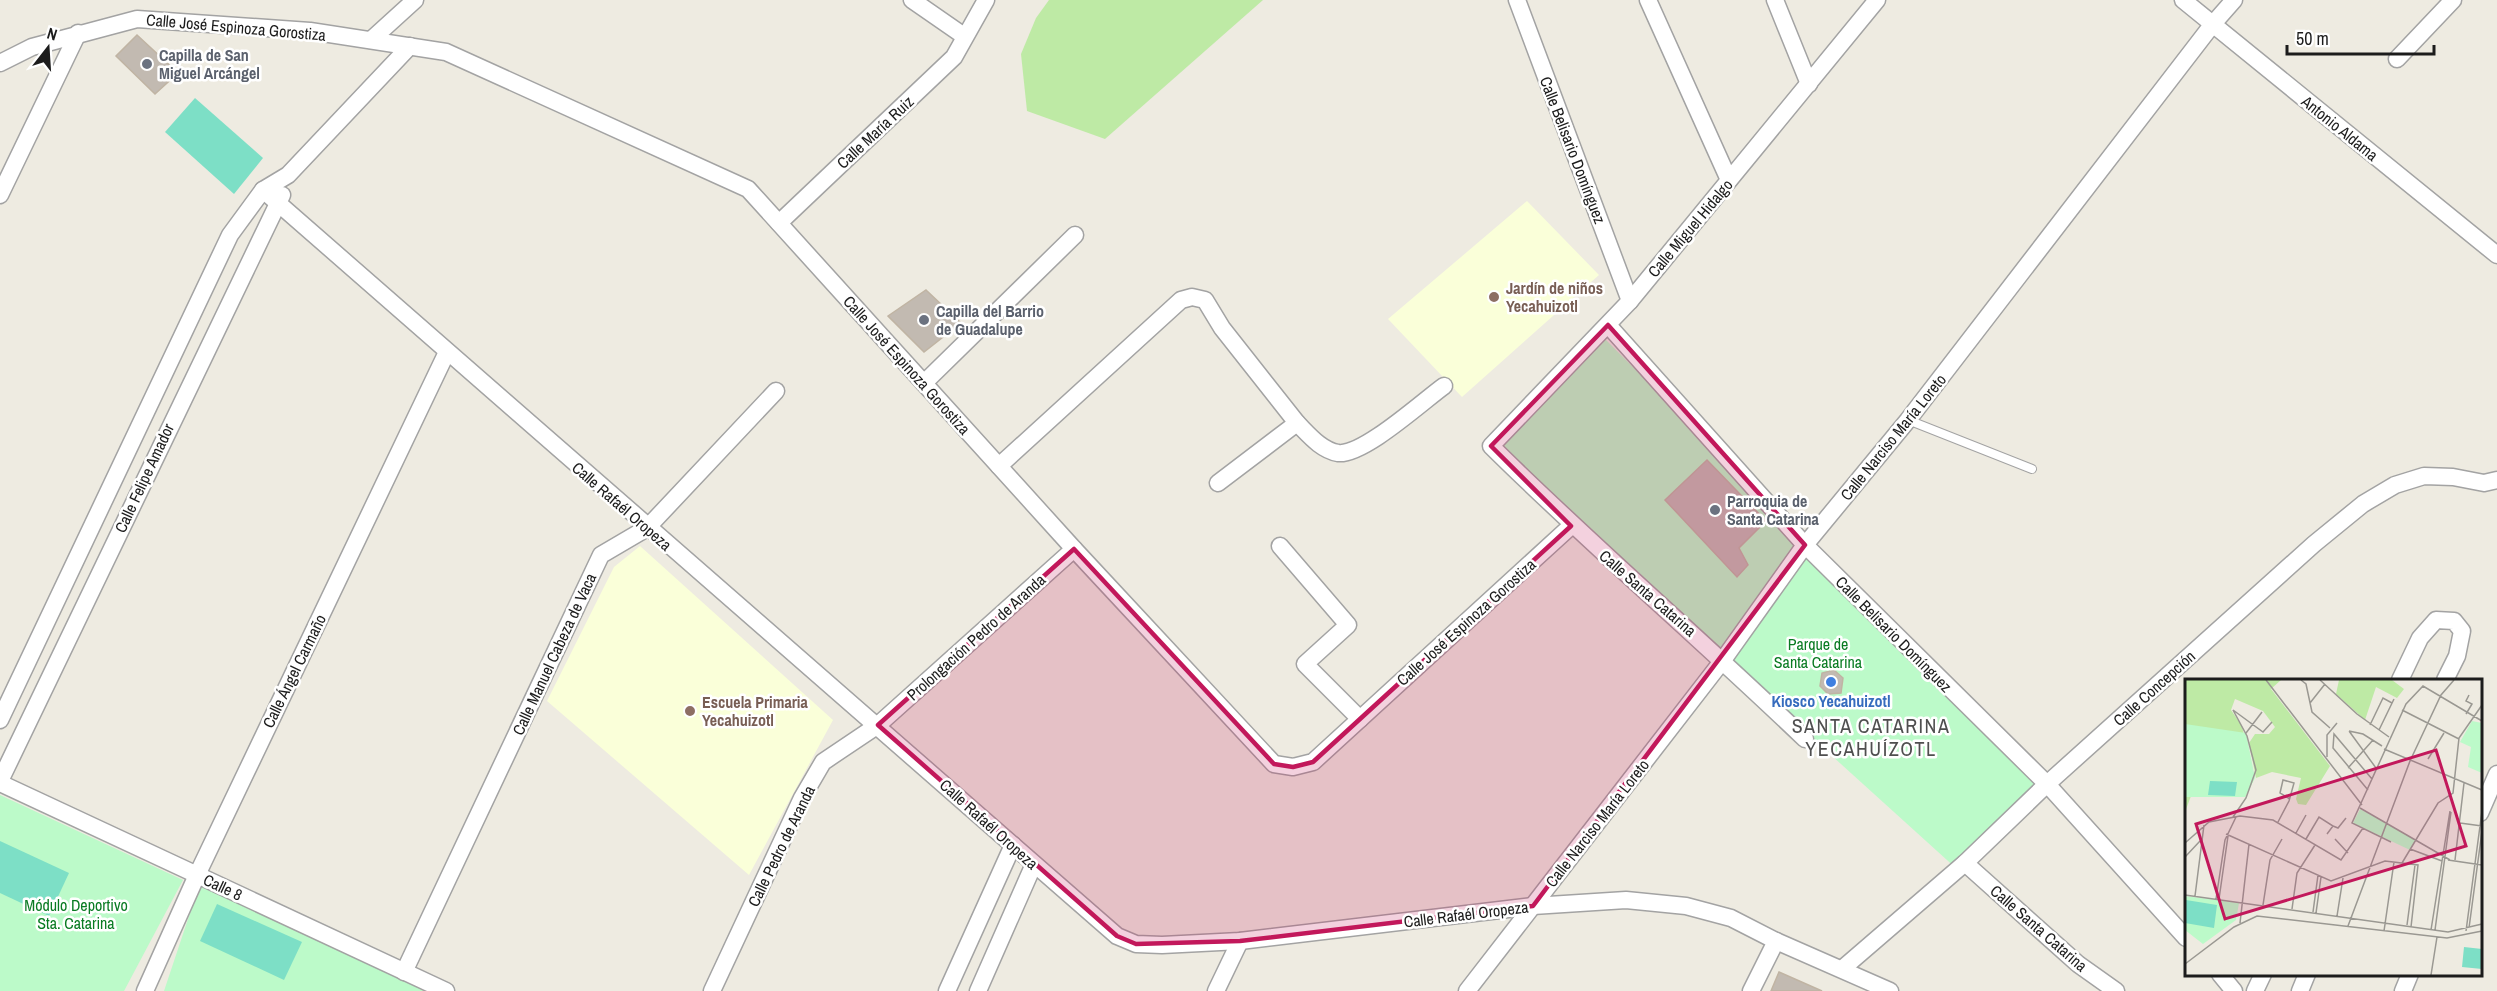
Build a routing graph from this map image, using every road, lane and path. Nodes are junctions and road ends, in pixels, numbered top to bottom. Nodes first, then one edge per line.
1 (415, 0) edge
2 (912, 0) edge
3 (986, 0) edge
4 (1517, 0) edge
5 (1648, 0) edge
6 (1775, 0) edge
7 (1877, 0) edge
8 (2183, 0) edge
9 (2234, 0) edge
10 (2453, 0) edge
11 (2212, 25) junction
12 (78, 33) junction
13 (964, 36) junction
14 (371, 40) junction
15 (410, 46) junction
16 (2397, 59) dead end
17 (0, 63) edge
18 (1809, 84) junction
19 (7, 169) edge
20 (288, 175) junction
21 (1730, 180) junction
22 (263, 190) junction
23 (0, 195) edge
24 (279, 203) junction
25 (779, 223) junction
26 (1075, 235) dead end
27 (2497, 255) edge
28 (1630, 301) junction
29 (1608, 325) junction
30 (447, 352) junction
31 (924, 383) junction
32 (1444, 386) dead end
33 (776, 391) dead end
34 (1908, 420) junction
35 (1297, 423) junction
36 (1491, 447) joint
37 (999, 466) junction
38 (2032, 469) dead end
39 (2497, 480) edge
40 (1218, 483) dead end
41 (1571, 526) junction
42 (647, 528) junction
43 (1805, 545) junction
44 (1280, 546) dead end
45 (1074, 549) junction
46 (1723, 660) junction
47 (2401, 679) edge
48 (2446, 679) edge
49 (1360, 719) junction
50 (0, 720) edge
51 (878, 724) junction
52 (1805, 739) dead end
53 (2497, 774) edge
54 (0, 782) edge
55 (2047, 784) junction
56 (2482, 811) edge
57 (1013, 845) junction
58 (1965, 863) junction
59 (1034, 864) junction
60 (197, 875) junction
61 (1533, 906) junction
62 (2185, 936) edge
63 (1240, 941) junction
64 (1776, 941) junction
65 (1842, 969) junction
66 (404, 972) junction
67 (2221, 976) edge
68 (2262, 976) edge
69 (2307, 976) edge
70 (2410, 976) edge
71 (145, 991) edge
72 (446, 991) edge
73 (712, 991) edge
74 (947, 991) edge
75 (978, 991) edge
76 (1216, 991) edge
77 (1467, 991) edge
78 (1752, 991) edge
79 (1890, 991) edge
80 (2116, 991) edge
81 (2235, 991) edge
82 (2255, 991) edge
83 (2300, 991) edge
84 (2403, 991) edge

1 - 14 street
2 - 13 street
3 - 13 street, Calle María Ruiz
4 - 28 street, Calle Belisario Domínguez
5 - 21 street
6 - 18 street
7 - 18 street, Calle Miguel Hidalgo
8 - 11 street, Antonio Aldama
9 - 11 street, Calle Narciso María Loreto
10 - 16 street
11 - 27 street, Antonio Aldama
11 - 34 street, Calle Narciso María Loreto
12 - 14 street, Calle José Espinoza Gorostiza
12 - 17 street, Calle José Espinoza Gorostiza
12 - 19 street
13 - 25 street, Calle María Ruiz
14 - 15 street, Calle José Espinoza Gorostiza
15 - 20 street, Calle Felipe Amador
15 - 25 street, Calle José Espinoza Gorostiza
18 - 21 street, Calle Miguel Hidalgo
19 - 23 street
20 - 22 street, Calle Felipe Amador
20 - 24 street, Calle Felipe Amador
21 - 28 street, Calle Miguel Hidalgo
22 - 24 street, Calle Rafaél Oropeza
22 - 50 street, Calle Felipe Amador
24 - 30 street, Calle Rafaél Oropeza
24 - 54 street, Calle Felipe Amador
25 - 31 street, Calle José Espinoza Gorostiza
26 - 31 street
28 - 29 street, Calle Miguel Hidalgo
29 - 36 street, Calle Miguel Hidalgo
29 - 43 street, Calle Belisario Domínguez
30 - 42 street, Calle Rafaél Oropeza
30 - 60 street, Calle Ángel Carmaño
31 - 37 street, Calle José Espinoza Gorostiza
32 - 35 street
33 - 42 street, Calle Manuel Cabeza de Vaca
34 - 38 lane
34 - 43 street, Calle Narciso María Loreto
35 - 37 street
35 - 40 street
36 - 41 street, Calle Santa Catarina
37 - 45 street, Calle José Espinoza Gorostiza
39 - 55 street, Calle Concepción
41 - 46 street, Calle Santa Catarina
41 - 49 street, Calle José Espinoza Gorostiza
42 - 51 street, Calle Rafaél Oropeza
42 - 66 street, Calle Manuel Cabeza de Vaca
43 - 46 street, Calle Narciso María Loreto
43 - 55 street, Calle Belisario Domínguez
44 - 49 street
45 - 49 street, Calle José Espinoza Gorostiza
45 - 51 street, Prolongación Pedro de Aranda
46 - 52 street, Calle Santa Catarina
46 - 61 street, Calle Narciso María Loreto
47 - 48 street
51 - 57 street, Calle Rafaél Oropeza
51 - 73 street, Calle Pedro de Aranda
53 - 56 street
54 - 60 street, Calle 8
55 - 58 street, Calle Concepción
55 - 62 street, Calle Belisario Domínguez
57 - 59 street, Calle Rafaél Oropeza
57 - 74 street
58 - 65 street, Calle Concepción
58 - 80 street, Calle Santa Catarina
59 - 63 street, Calle Rafaél Oropeza
59 - 75 street
60 - 66 street, Calle 8
60 - 71 street, Calle Ángel Carmaño
61 - 63 street, Calle Rafaél Oropeza
61 - 64 street, Calle Rafaél Oropeza
61 - 77 street, Calle Narciso María Loreto
63 - 76 street
64 - 65 street, Calle Rafaél Oropeza
64 - 78 street
65 - 79 street, Calle Rafaél Oropeza
66 - 72 street, Calle 8
67 - 81 street
68 - 82 street
69 - 83 street
70 - 84 street

